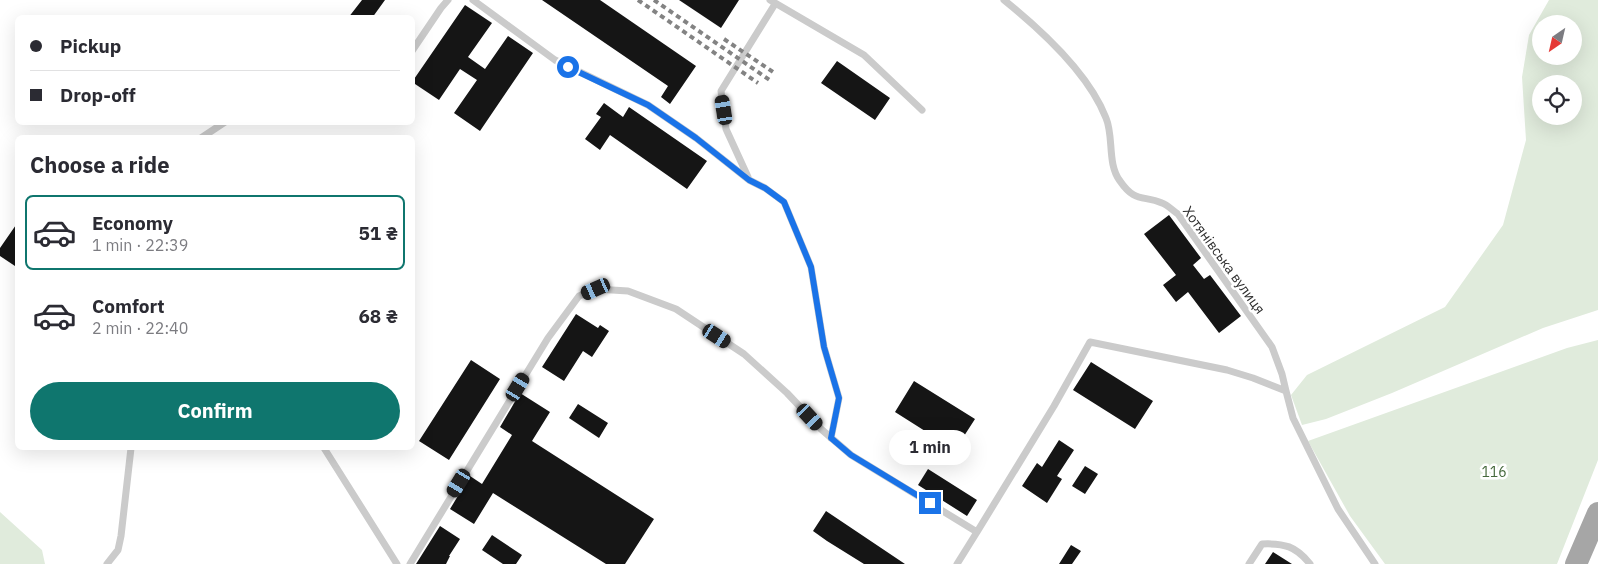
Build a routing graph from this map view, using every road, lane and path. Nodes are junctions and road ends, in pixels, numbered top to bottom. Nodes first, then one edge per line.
1 (448, 0) edge
2 (473, 0) edge
3 (1004, 0) edge
4 (773, 2) edge
5 (415, 47) edge
6 (922, 110) dead end
7 (220, 125) edge
8 (206, 135) edge
9 (749, 180) junction
10 (1286, 391) junction
11 (831, 438) junction
12 (131, 450) edge
13 (325, 450) edge
14 (1598, 512) edge
15 (977, 532) junction
16 (107, 564) edge
17 (397, 564) edge
18 (410, 564) edge
19 (957, 564) edge
20 (1249, 564) edge
21 (1310, 564) edge
22 (1375, 564) edge
23 (1576, 564) edge

1 - 5 lane
2 - 9 lane
3 - 10 lane, Хотянівська вулиця
4 - 6 lane
4 - 9 lane
7 - 8 lane
9 - 11 lane
10 - 15 lane
10 - 22 lane, Хотянівська вулиця
11 - 15 lane
11 - 18 lane
12 - 16 lane
13 - 17 lane
14 - 23 main road
15 - 19 lane
20 - 21 lane

